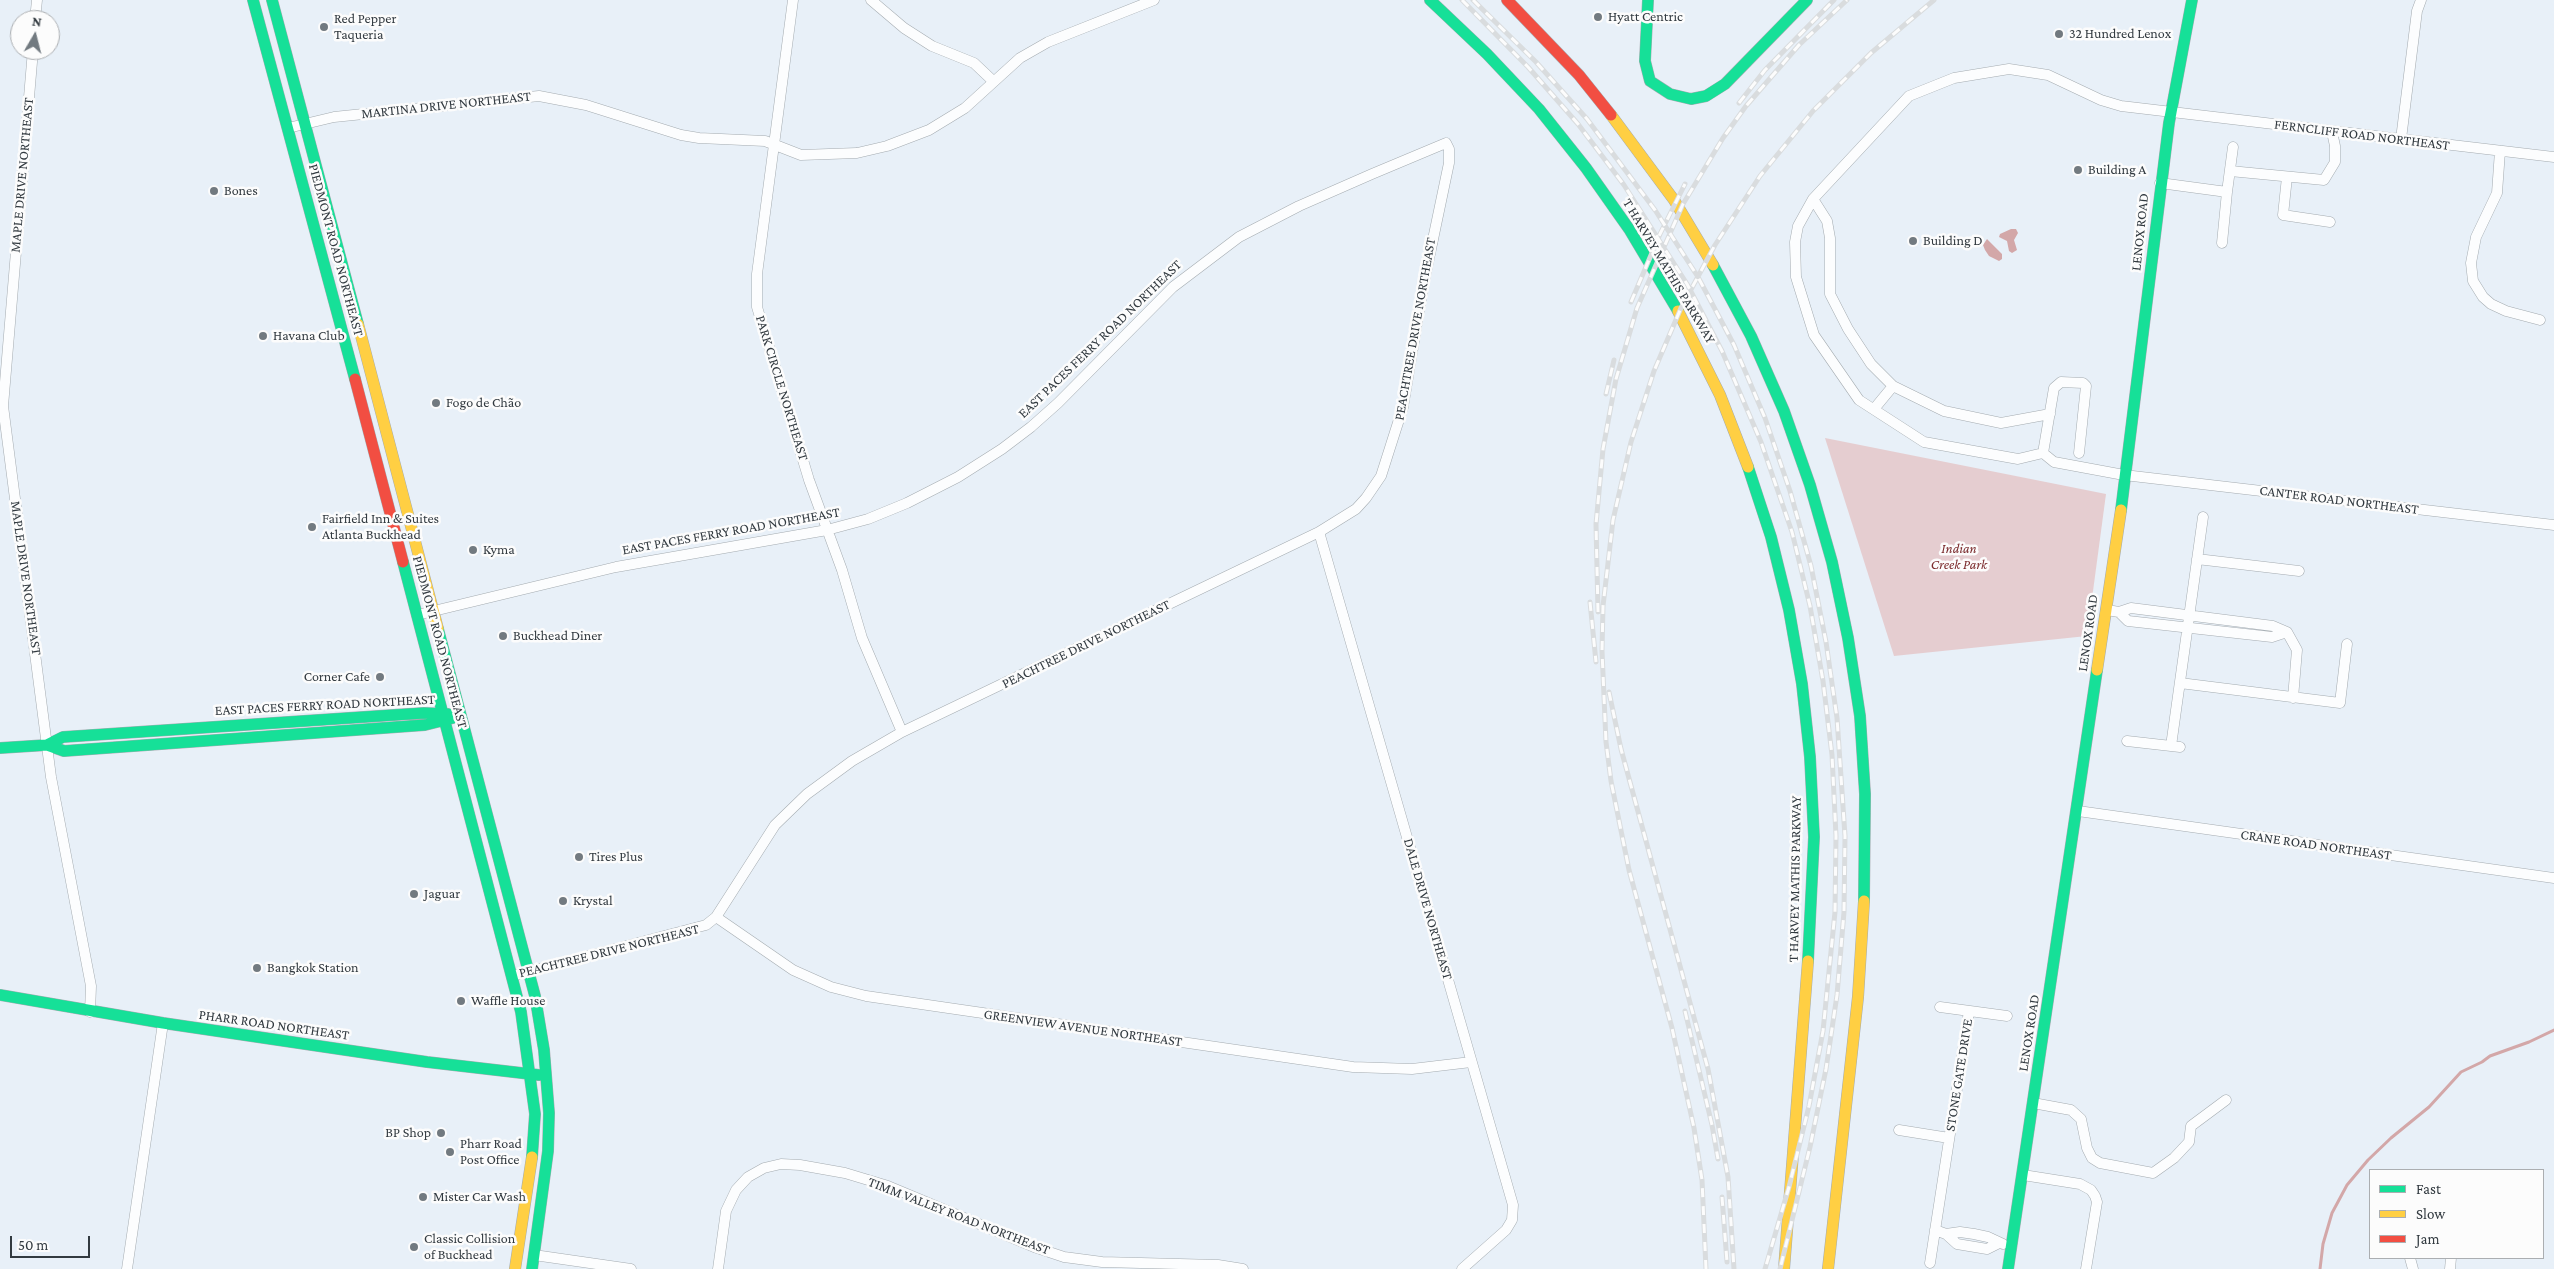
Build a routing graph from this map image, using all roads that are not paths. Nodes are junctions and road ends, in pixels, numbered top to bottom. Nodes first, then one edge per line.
1 (253, 0) edge
2 (272, 0) edge
3 (793, 0) edge
4 (871, 0) edge
5 (1154, 0) edge
6 (1430, 0) edge
7 (1507, 0) edge
8 (1648, 0) edge
9 (1806, 0) edge
10 (2192, 0) edge
11 (2421, 0) edge
12 (32, 60) edge
13 (993, 81) junction
14 (2170, 113) junction
15 (305, 123) junction
16 (288, 128) junction
17 (2328, 131) junction
18 (2400, 139) junction
19 (774, 143) junction
20 (1446, 144) joint
21 (2234, 147) dead end
22 (2500, 151) junction
23 (2554, 157) edge
24 (2230, 171) junction
25 (2287, 177) junction
26 (2160, 183) junction
27 (2227, 192) junction
28 (1813, 199) junction
29 (2330, 222) dead end
30 (2222, 243) dead end
31 (2540, 320) dead end
32 (1894, 386) junction
33 (1874, 409) junction
34 (2050, 414) junction
35 (2043, 453) junction
36 (2079, 453) dead end
37 (2124, 474) junction
38 (2203, 517) dead end
39 (2554, 526) edge
40 (827, 530) junction
41 (1319, 532) junction
42 (2197, 559) junction
43 (2299, 571) dead end
44 (2107, 610) junction
45 (433, 611) junction
46 (2120, 612) junction
47 (417, 615) junction
48 (2189, 616) junction
49 (2188, 627) junction
50 (2287, 632) junction
51 (2347, 644) dead end
52 (2180, 683) junction
53 (2293, 698) junction
54 (460, 715) junction
55 (444, 717) junction
56 (902, 732) junction
57 (2127, 740) dead end
58 (47, 745) junction
59 (0, 748) edge
60 (2078, 810) junction
61 (2554, 878) edge
62 (716, 917) junction
63 (528, 971) junction
64 (512, 976) junction
65 (0, 995) edge
66 (1940, 1007) dead end
67 (1969, 1011) junction
68 (90, 1012) junction
69 (2007, 1016) dead end
70 (163, 1024) junction
71 (1471, 1062) junction
72 (531, 1075) junction
73 (545, 1076) junction
74 (2226, 1100) dead end
75 (2033, 1103) junction
76 (1899, 1130) dead end
77 (1949, 1138) junction
78 (2022, 1175) junction
79 (1935, 1230) junction
80 (2012, 1245) junction
81 (534, 1255) junction
82 (1930, 1263) dead end
83 (128, 1269) edge
84 (514, 1269) edge
85 (532, 1269) edge
86 (631, 1269) edge
87 (718, 1269) edge
88 (1243, 1269) edge
89 (1462, 1269) edge
90 (1784, 1269) edge
91 (1828, 1269) edge
92 (2008, 1269) edge
93 (2086, 1269) edge

1 - 16 main road, PIEDMONT ROAD NORTHEAST
2 - 15 main road, PIEDMONT ROAD NORTHEAST
3 - 19 street, PARK CIRCLE NORTHEAST
4 - 13 street
5 - 13 street, MARTINA DRIVE NORTHEAST
6 - 90 main road, T HARVEY MATHIS PARKWAY
7 - 91 main road
8 - 9 main road
10 - 14 main road, LENOX ROAD
11 - 18 street
12 - 58 street, MAPLE DRIVE NORTHEAST
13 - 19 street, MARTINA DRIVE NORTHEAST
14 - 17 street, FERNCLIFF ROAD NORTHEAST
14 - 26 main road, LENOX ROAD
14 - 28 street, FERNCLIFF ROAD NORTHEAST
15 - 16 street, MARTINA DRIVE NORTHEAST
15 - 19 street, MARTINA DRIVE NORTHEAST
15 - 45 main road, PIEDMONT ROAD NORTHEAST
16 - 47 main road, PIEDMONT ROAD NORTHEAST
17 - 18 street, FERNCLIFF ROAD NORTHEAST
17 - 25 street
18 - 22 street, FERNCLIFF ROAD NORTHEAST
19 - 40 street, PARK CIRCLE NORTHEAST
20 - 40 street, EAST PACES FERRY ROAD NORTHEAST
20 - 41 street, PEACHTREE DRIVE NORTHEAST
21 - 24 street
22 - 23 street, FERNCLIFF ROAD NORTHEAST
22 - 31 street
24 - 25 street
24 - 27 street
25 - 29 street
26 - 27 street
26 - 37 main road, LENOX ROAD
27 - 30 street
28 - 32 street
28 - 33 street, FERNCLIFF ROAD NORTHEAST
32 - 33 street
32 - 34 street
33 - 35 street, FERNCLIFF ROAD NORTHEAST
34 - 35 street
34 - 36 street
35 - 37 street, CANTER ROAD NORTHEAST
37 - 39 street, CANTER ROAD NORTHEAST
37 - 44 main road, LENOX ROAD
38 - 42 street
40 - 45 street, EAST PACES FERRY ROAD NORTHEAST
40 - 56 street, PARK CIRCLE NORTHEAST
41 - 56 street, PEACHTREE DRIVE NORTHEAST
41 - 71 street, DALE DRIVE NORTHEAST
42 - 43 street
42 - 48 street
44 - 46 street
44 - 60 main road, LENOX ROAD
45 - 47 street, EAST PACES FERRY ROAD NORTHEAST
45 - 54 main road, PIEDMONT ROAD NORTHEAST
46 - 48 street
46 - 49 street
47 - 55 main road, PIEDMONT ROAD NORTHEAST
48 - 49 street
48 - 50 street
49 - 50 street
49 - 52 street
50 - 53 street
51 - 53 street
52 - 53 street
52 - 57 street
54 - 55 main road, EAST PACES FERRY ROAD NORTHEAST
54 - 63 main road, PIEDMONT ROAD NORTHEAST
55 - 58 main road, EAST PACES FERRY ROAD NORTHEAST
55 - 64 main road, PIEDMONT ROAD NORTHEAST
56 - 62 street, PEACHTREE DRIVE NORTHEAST
58 - 59 main road, EAST PACES FERRY ROAD NORTHEAST
58 - 68 street, MAPLE DRIVE NORTHEAST
60 - 61 street, CRANE ROAD NORTHEAST
60 - 75 main road, LENOX ROAD
62 - 63 street, PEACHTREE DRIVE NORTHEAST
62 - 71 street, GREENVIEW AVENUE NORTHEAST
63 - 64 street, PEACHTREE DRIVE NORTHEAST
63 - 73 main road, PIEDMONT ROAD NORTHEAST
64 - 72 main road, PIEDMONT ROAD NORTHEAST
65 - 68 main road, PHARR ROAD NORTHEAST
66 - 67 street, STONE GATE DRIVE
67 - 69 street, STONE GATE DRIVE
67 - 77 street, STONE GATE DRIVE
68 - 70 main road, PHARR ROAD NORTHEAST
70 - 72 main road, PHARR ROAD NORTHEAST
70 - 83 street
71 - 89 street, DALE DRIVE NORTHEAST
72 - 73 main road, PHARR ROAD NORTHEAST
72 - 84 main road, PIEDMONT ROAD NORTHEAST
73 - 81 main road, PIEDMONT ROAD NORTHEAST
74 - 75 street
75 - 78 main road, LENOX ROAD
76 - 77 street, STONE GATE DRIVE
77 - 79 street, STONE GATE DRIVE
78 - 80 main road, LENOX ROAD
78 - 93 street
79 - 80 street
79 - 82 street, STONE GATE DRIVE
80 - 92 main road, LENOX ROAD
81 - 85 main road, PIEDMONT ROAD NORTHEAST
81 - 86 street
87 - 88 street, TIMM VALLEY ROAD NORTHEAST

